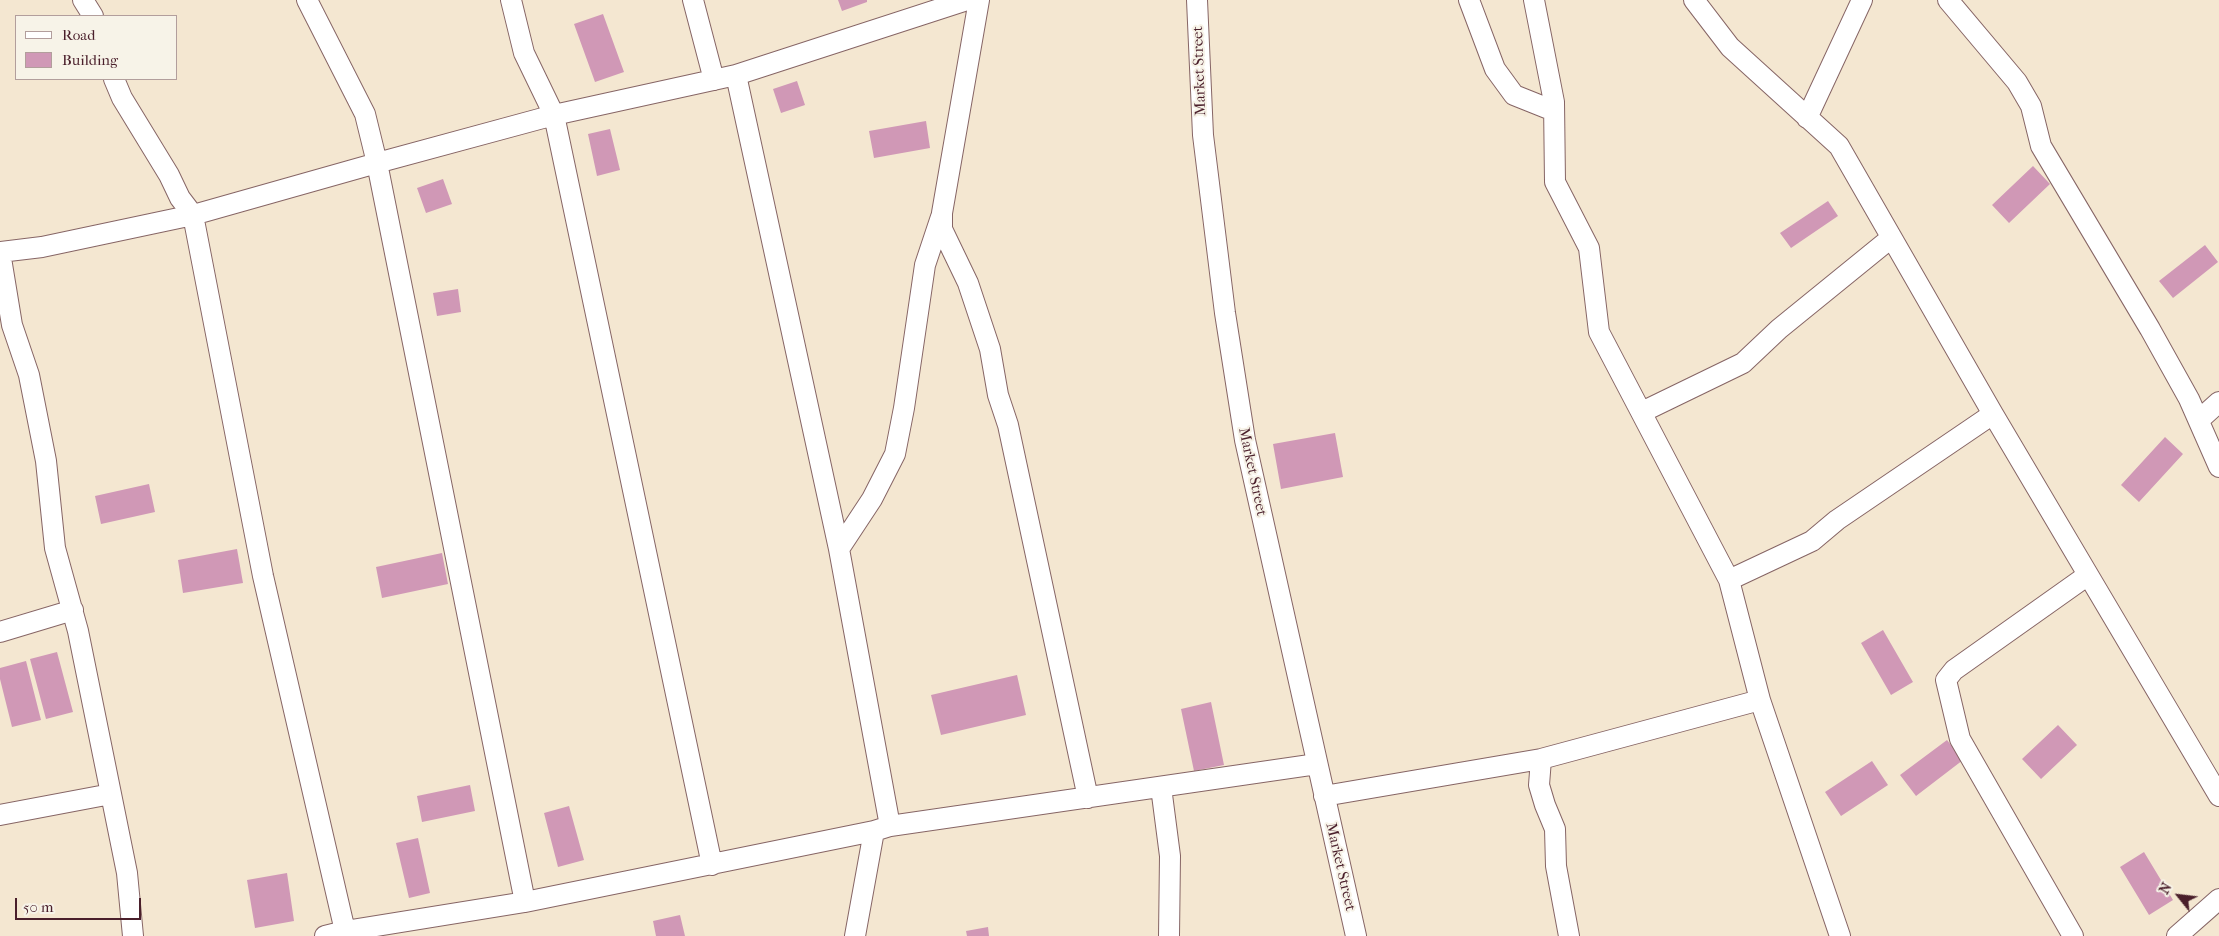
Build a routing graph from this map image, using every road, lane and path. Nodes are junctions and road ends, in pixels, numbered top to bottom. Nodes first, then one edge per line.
1 (83, 0) edge
2 (307, 0) edge
3 (511, 0) edge
4 (693, 0) edge
5 (967, 0) edge
6 (979, 0) edge
7 (1197, 0) edge
8 (1469, 0) edge
9 (1534, 0) edge
10 (1694, 0) edge
11 (1862, 0) edge
12 (1948, 0) edge
13 (92, 15) edge
14 (736, 75) junction
15 (114, 80) edge
16 (714, 80) junction
17 (1554, 111) junction
18 (554, 115) junction
19 (1807, 118) junction
20 (377, 162) junction
21 (942, 213) junction
22 (193, 215) junction
23 (1891, 238) junction
24 (0, 252) edge
25 (2219, 402) edge
26 (1642, 412) junction
27 (1993, 414) junction
28 (2198, 420) junction
29 (2219, 467) edge
30 (839, 549) junction
31 (2088, 575) junction
32 (1729, 580) junction
33 (73, 610) junction
34 (0, 632) edge
35 (1760, 700) junction
36 (1541, 759) junction
37 (1317, 764) junction
38 (1161, 787) junction
39 (112, 794) junction
40 (1324, 796) junction
41 (2219, 796) edge
42 (1088, 798) junction
43 (0, 816) edge
44 (882, 829) junction
45 (712, 865) junction
46 (2219, 899) edge
47 (525, 902) junction
48 (346, 931) junction
49 (133, 936) edge
50 (326, 936) edge
51 (855, 936) edge
52 (1169, 936) edge
53 (1356, 936) edge
54 (1569, 936) edge
55 (1840, 936) edge
56 (2073, 936) edge
57 (2177, 936) edge

1 - 13 street
2 - 20 street
3 - 18 street
4 - 16 street
5 - 14 street
6 - 21 street
7 - 37 street, Market Street
8 - 17 street
9 - 17 street
10 - 19 street
11 - 19 street
12 - 28 street
14 - 16 street
14 - 30 street
15 - 22 street
16 - 18 street
17 - 26 street
18 - 20 street
18 - 45 street
19 - 23 street
20 - 22 street
20 - 47 street
21 - 30 street
21 - 42 street
22 - 24 street
22 - 48 street
23 - 26 street
23 - 27 street
24 - 33 street
25 - 28 street
26 - 32 street
27 - 31 street
27 - 32 street
28 - 29 street
30 - 44 street
31 - 41 street
31 - 56 street
32 - 35 street
33 - 34 street
33 - 39 street
35 - 36 street
35 - 55 street
36 - 40 street
36 - 54 street
37 - 38 street
37 - 40 street, Market Street
38 - 42 street
38 - 52 street
39 - 43 street
39 - 49 street
40 - 53 street, Market Street
42 - 44 street
44 - 45 street
44 - 51 street
45 - 47 street
46 - 57 street
47 - 48 street
48 - 50 street

